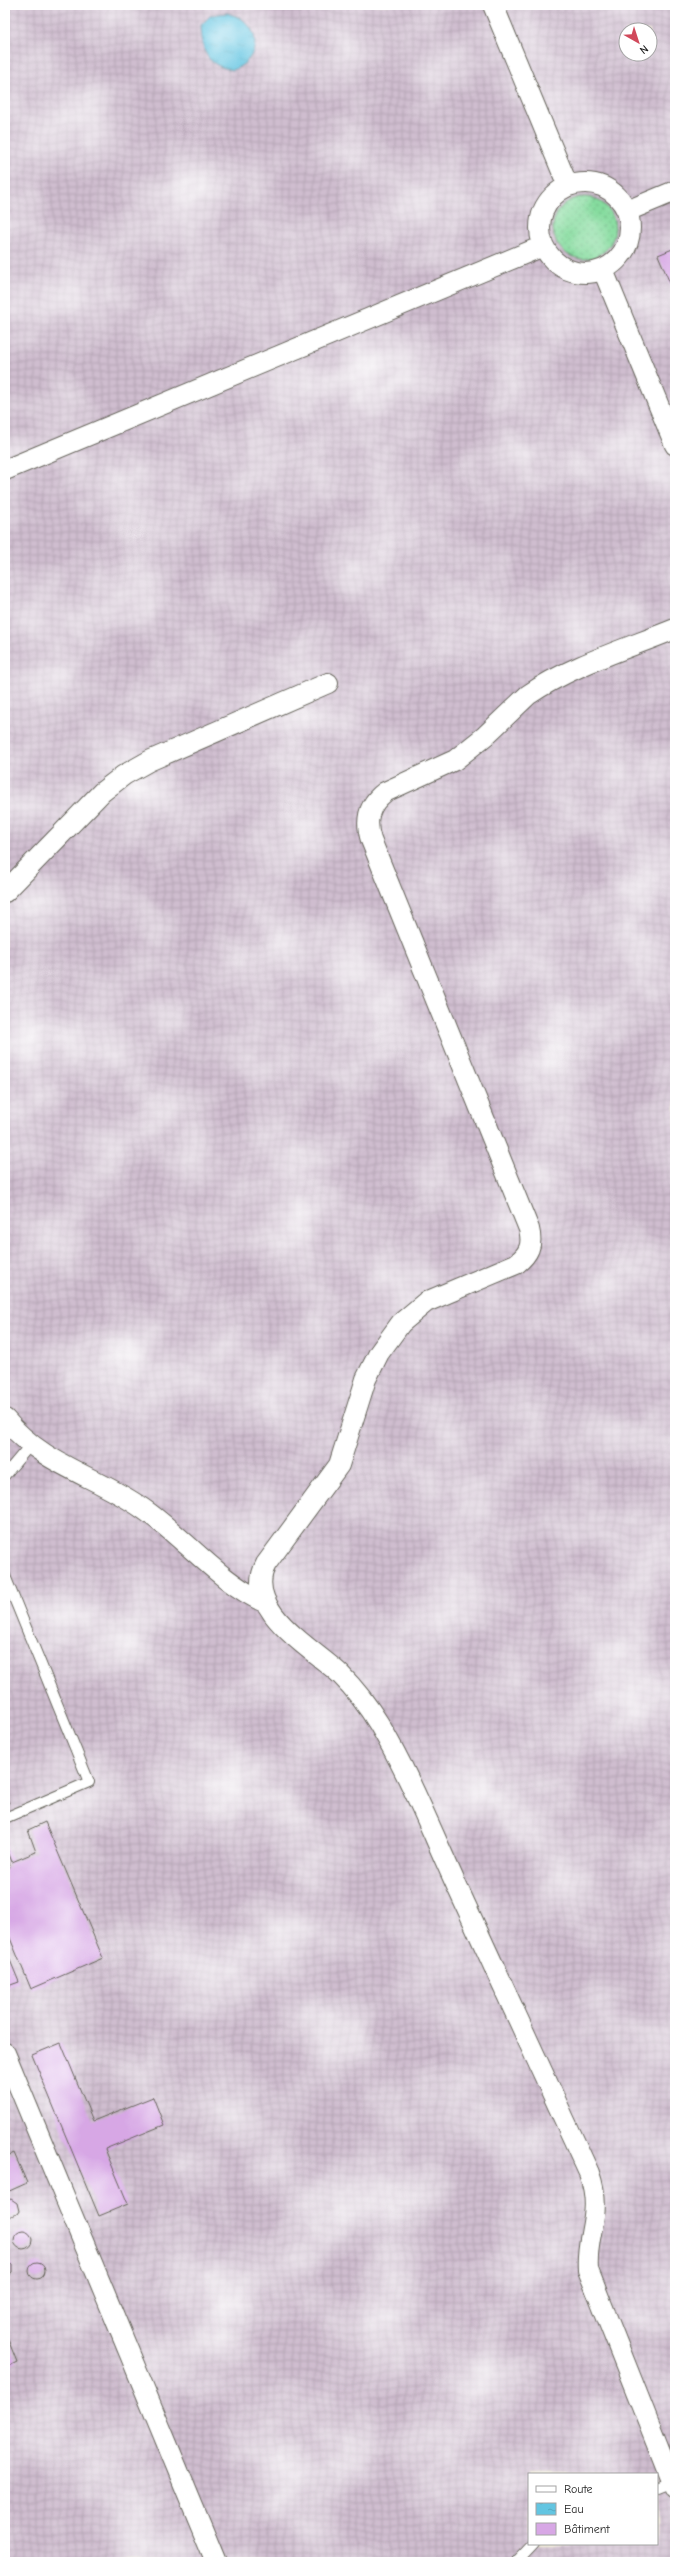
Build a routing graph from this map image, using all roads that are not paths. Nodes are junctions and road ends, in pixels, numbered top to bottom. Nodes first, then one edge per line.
1 (493, 5) edge
2 (568, 186) junction
3 (675, 191) edge
4 (627, 211) junction
5 (543, 246) junction
6 (603, 270) junction
7 (675, 445) edge
8 (5, 470) edge
9 (675, 629) edge
10 (328, 683) dead end
11 (5, 892) edge
12 (5, 1419) edge
13 (31, 1444) junction
14 (5, 1475) edge
15 (5, 1576) edge
16 (264, 1602) junction
17 (5, 1818) edge
18 (5, 2053) edge
19 (668, 2487) edge
20 (533, 2545) edge
21 (216, 2562) edge
22 (517, 2562) edge

1 - 2 street
2 - 4 street
2 - 5 street
3 - 4 street
4 - 6 street
5 - 6 street
5 - 8 street
6 - 7 street
9 - 16 street
10 - 11 street
12 - 13 street
13 - 14 lane
13 - 16 street
15 - 17 lane
16 - 19 street
18 - 21 street
20 - 22 lane

